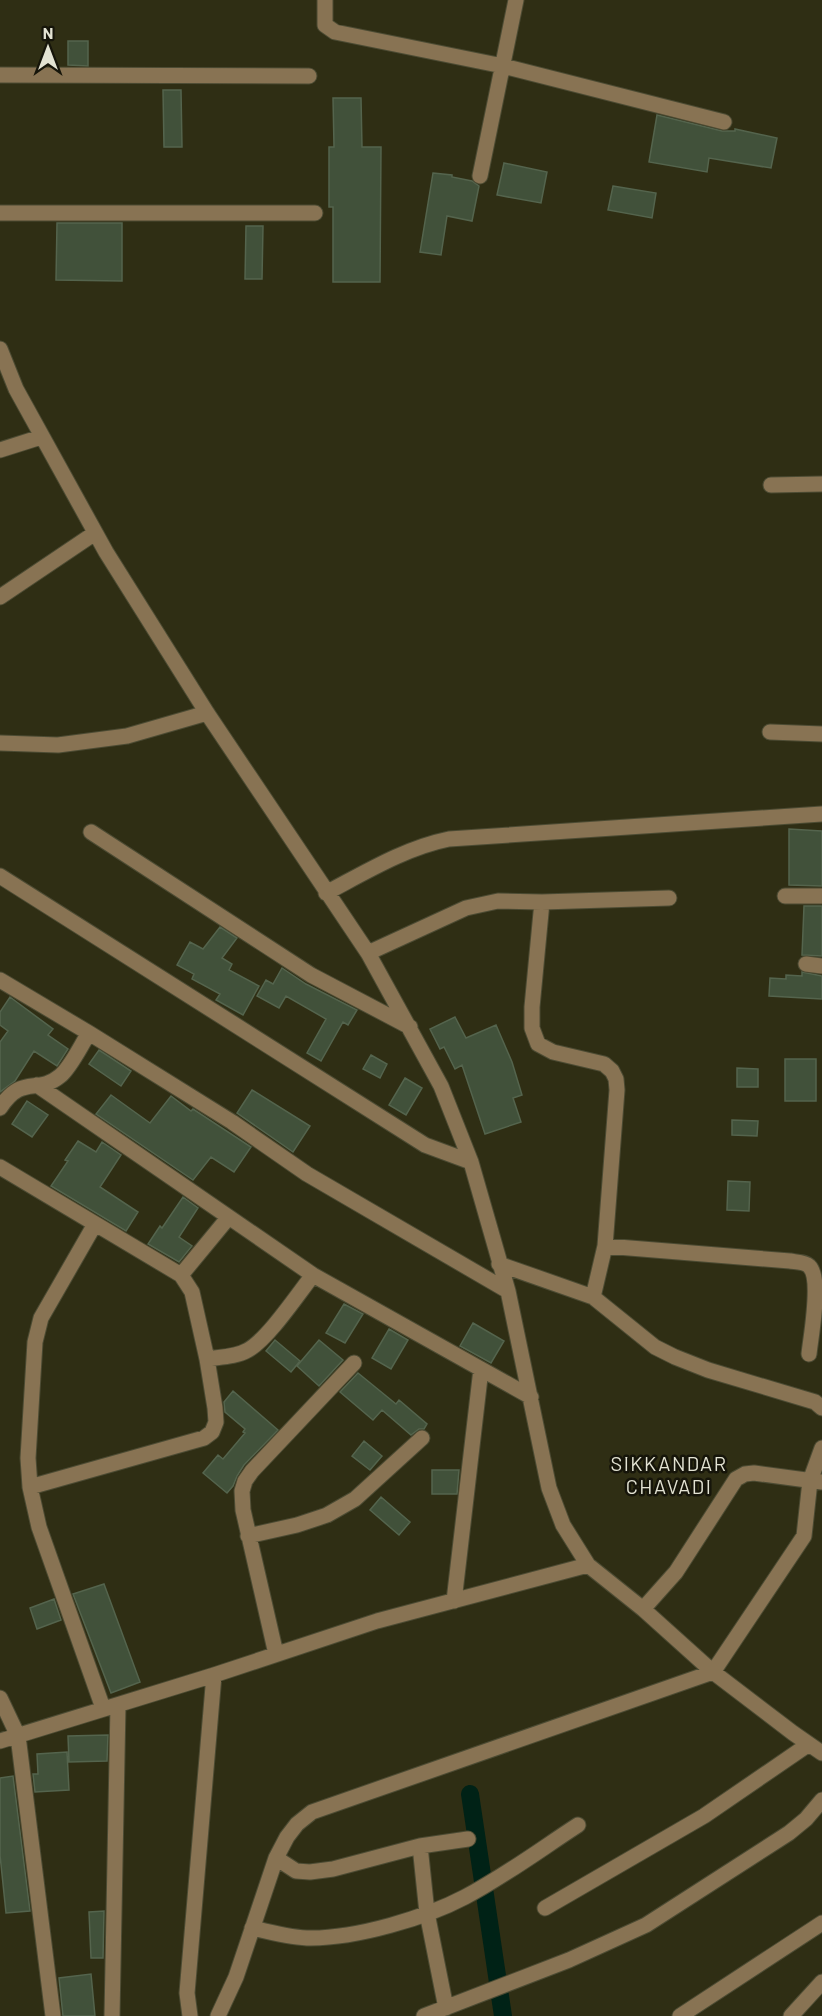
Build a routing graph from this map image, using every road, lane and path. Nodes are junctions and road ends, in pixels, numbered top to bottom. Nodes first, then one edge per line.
1 (325, 0) edge
2 (516, 0) edge
3 (504, 66) junction
4 (0, 75) edge
5 (309, 76) dead end
6 (724, 122) dead end
7 (480, 176) dead end
8 (0, 213) edge
9 (315, 213) dead end
10 (0, 349) edge
11 (41, 437) junction
12 (0, 450) edge
13 (822, 484) edge
14 (771, 485) dead end
15 (95, 533) junction
16 (0, 597) edge
17 (207, 713) junction
18 (770, 732) dead end
19 (822, 734) edge
20 (0, 743) edge
21 (822, 814) edge
22 (91, 832) dead end
23 (0, 876) edge
24 (326, 893) junction
25 (785, 896) dead end
26 (822, 896) edge
27 (669, 898) dead end
28 (542, 902) junction
29 (368, 953) junction
30 (0, 980) edge
31 (410, 1027) junction
32 (89, 1033) junction
33 (37, 1085) junction
34 (0, 1108) edge
35 (471, 1162) junction
36 (0, 1167) edge
37 (228, 1218) junction
38 (95, 1224) junction
39 (605, 1246) junction
40 (499, 1264) junction
41 (182, 1275) junction
42 (313, 1275) junction
43 (508, 1291) junction
44 (593, 1297) junction
45 (809, 1354) dead end
46 (207, 1359) junction
47 (354, 1363) dead end
48 (481, 1369) junction
49 (531, 1397) junction
50 (822, 1408) edge
51 (422, 1438) dead end
52 (822, 1448) edge
53 (816, 1482) edge
54 (30, 1487) junction
55 (248, 1536) junction
56 (588, 1565) junction
57 (454, 1601) junction
58 (643, 1609) junction
59 (276, 1654) junction
60 (713, 1671) junction
61 (214, 1675) junction
62 (0, 1698) edge
63 (110, 1707) junction
64 (18, 1736) junction
65 (0, 1741) edge
66 (809, 1744) junction
67 (822, 1753) edge
68 (822, 1800) edge
69 (578, 1825) dead end
70 (468, 1839) dead end
71 (420, 1846) junction
72 (276, 1858) junction
73 (545, 1908) dead end
74 (427, 1913) junction
75 (822, 1923) edge
76 (252, 1928) junction
77 (822, 1982) edge
78 (446, 2008) junction
79 (53, 2016) edge
80 (112, 2016) edge
81 (190, 2016) edge
82 (218, 2016) edge
83 (424, 2016) edge
84 (680, 2016) edge
85 (791, 2016) edge

1 - 3 street
2 - 3 street
3 - 6 street
3 - 7 street
4 - 5 street
8 - 9 street
10 - 11 street
11 - 12 street
11 - 15 street
13 - 14 street
15 - 16 street
15 - 17 street
17 - 20 street
17 - 24 street
18 - 19 street
21 - 24 street
22 - 31 street
23 - 35 street
24 - 29 street
25 - 26 street
27 - 28 street
28 - 29 street
28 - 39 street
29 - 31 street
30 - 32 street
31 - 35 street
32 - 33 street
32 - 43 street
33 - 34 street
33 - 37 street
35 - 40 street
36 - 38 street
37 - 41 street
37 - 42 street
38 - 41 street
38 - 54 street
39 - 44 street
39 - 45 street
40 - 43 street
40 - 44 street
41 - 46 street
42 - 46 street
42 - 48 street
43 - 49 street
44 - 50 street
46 - 54 street
47 - 55 street
48 - 49 street
48 - 57 street
49 - 56 street
51 - 55 street
52 - 53 street
53 - 58 street
53 - 60 street
54 - 63 street
55 - 59 street
56 - 57 street
56 - 58 street
57 - 59 street
58 - 60 street
59 - 61 street
60 - 66 street
60 - 72 street
61 - 63 street
61 - 81 street
62 - 64 street
63 - 64 street
63 - 80 street
64 - 65 street
64 - 79 street
66 - 67 street
66 - 73 street
68 - 78 street
69 - 74 street
70 - 71 street
71 - 72 street
71 - 74 street
72 - 76 street
74 - 76 street
74 - 78 street
75 - 84 street
76 - 82 street
77 - 85 street
78 - 83 street

